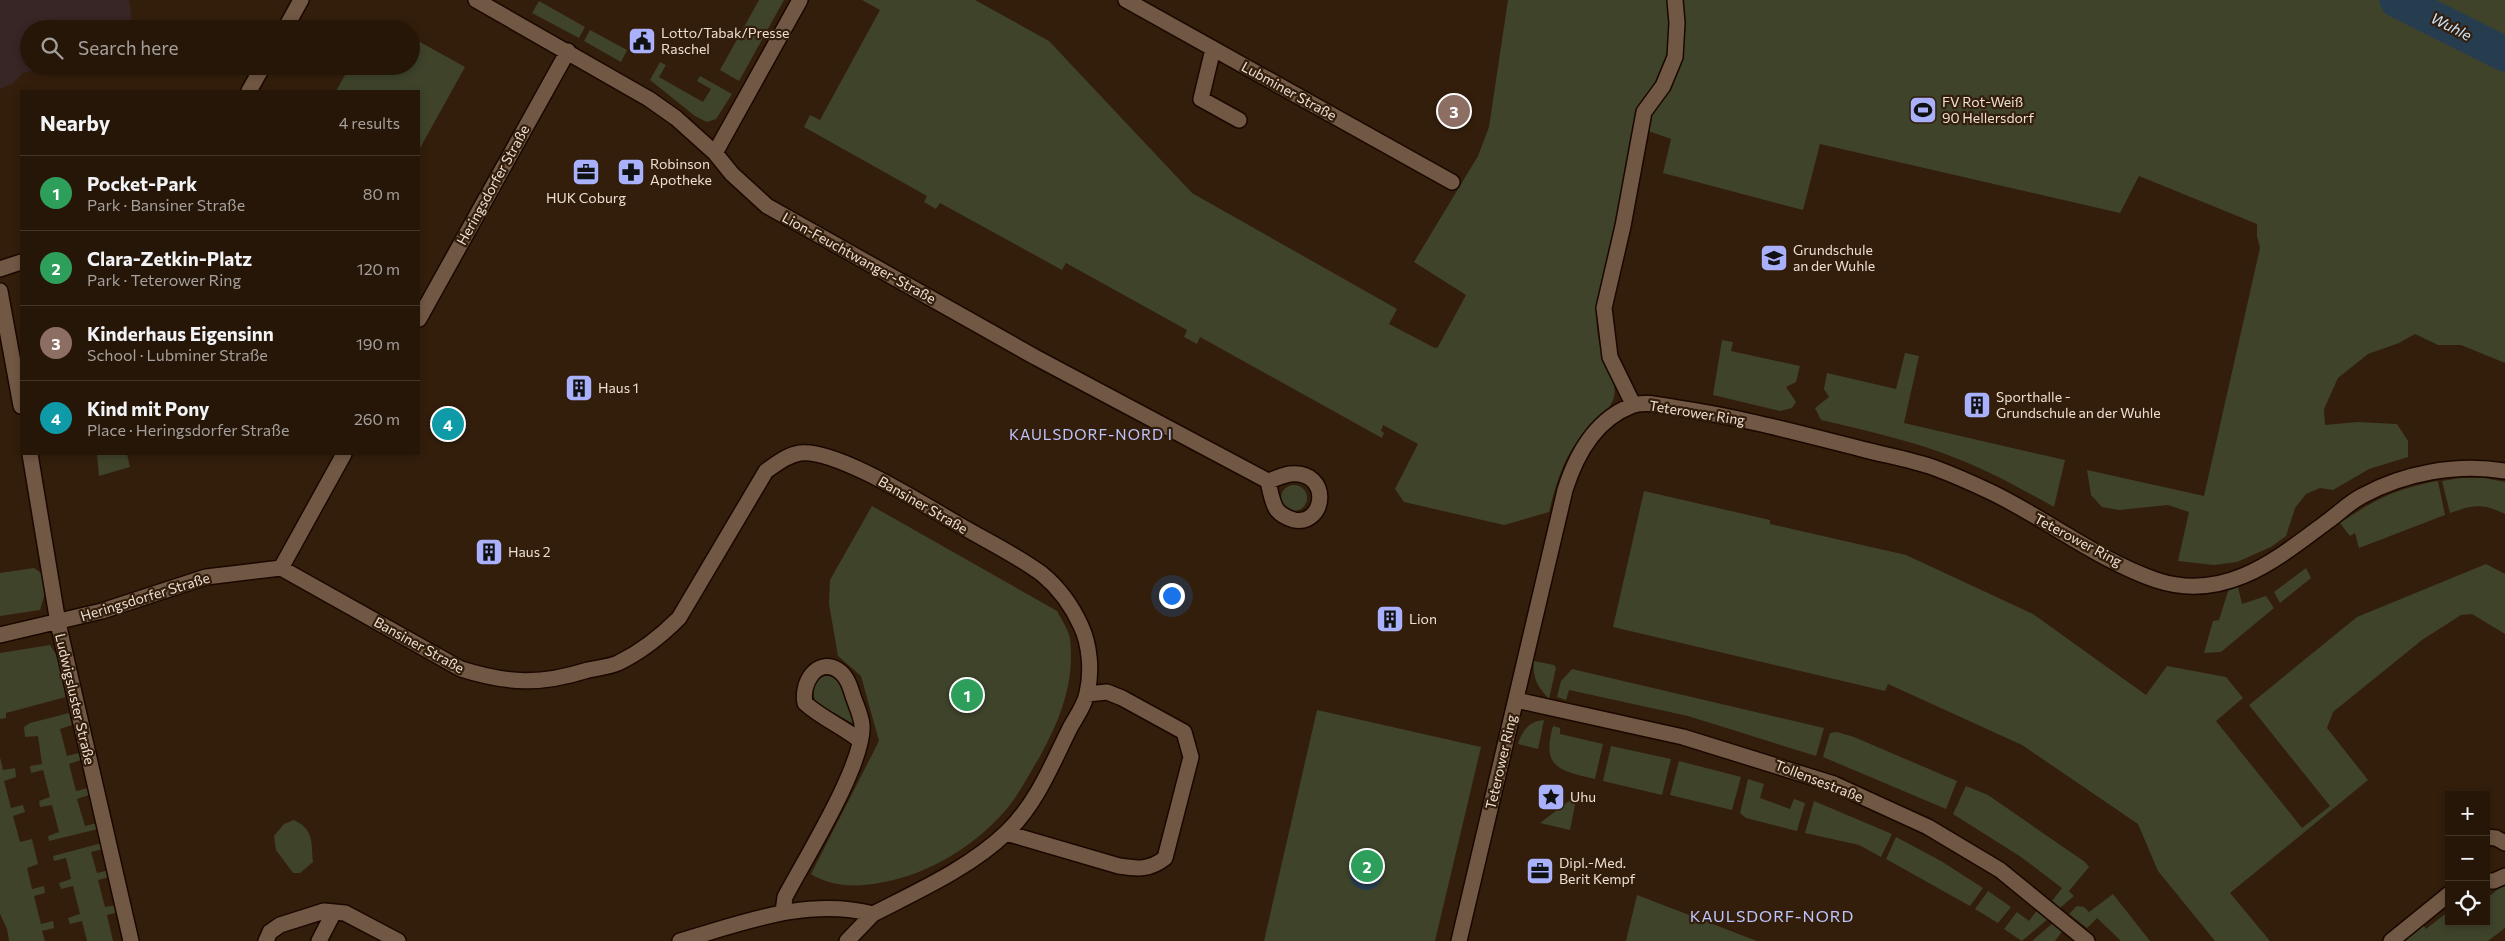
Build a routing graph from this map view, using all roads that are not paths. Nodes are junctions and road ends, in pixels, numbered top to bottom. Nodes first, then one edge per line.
1 (301, 0) edge
2 (476, 0) edge
3 (800, 0) edge
4 (1126, 0) edge
5 (1675, 0) edge
6 (290, 20) edge
7 (1213, 49) junction
8 (568, 51) junction
9 (258, 75) edge
10 (250, 90) edge
11 (1238, 120) dead end
12 (715, 153) junction
13 (1452, 182) dead end
14 (20, 262) edge
15 (0, 268) edge
16 (0, 291) edge
17 (420, 317) edge
18 (20, 401) edge
19 (1634, 404) junction
20 (30, 455) edge
21 (343, 455) edge
22 (2505, 471) edge
23 (1268, 481) dead end
24 (281, 568) junction
25 (58, 623) junction
26 (0, 635) edge
27 (1087, 694) junction
28 (1516, 700) junction
29 (859, 740) junction
30 (1006, 833) junction
31 (2490, 838) edge
32 (2505, 843) edge
33 (2505, 876) edge
34 (2490, 881) edge
35 (2445, 897) edge
36 (334, 912) junction
37 (783, 912) junction
38 (873, 914) junction
39 (131, 941) edge
40 (266, 941) edge
41 (320, 941) edge
42 (398, 941) edge
43 (680, 941) edge
44 (847, 941) edge
45 (1459, 941) edge
46 (2087, 941) edge
47 (2391, 941) edge

1 - 6 street
2 - 8 street, Lion-Feuchtwanger-Straße
3 - 12 street
4 - 7 street, Lubminer Straße
5 - 19 street, Teterower Ring
7 - 11 street
7 - 13 street, Lubminer Straße
8 - 12 street, Lion-Feuchtwanger-Straße
8 - 17 street, Heringsdorfer Straße
9 - 10 street
12 - 23 street, Lion-Feuchtwanger-Straße
14 - 15 street
16 - 18 street
19 - 22 street, Teterower Ring
19 - 28 street, Teterower Ring
20 - 25 street, Ludwigsluster Straße
21 - 24 street
24 - 25 street, Heringsdorfer Straße
24 - 27 street, Bansiner Straße
25 - 26 street, Heringsdorfer Straße
25 - 39 street, Ludwigsluster Straße
27 - 30 street, Bansiner Straße
27 - 30 street
28 - 45 street, Teterower Ring
28 - 46 street, Tollensestraße
29 - 29 street
29 - 37 street
30 - 38 street, Bansiner Straße
31 - 32 street
33 - 34 street
35 - 47 street
36 - 40 street
36 - 41 street
36 - 42 street
37 - 38 street
37 - 43 street
38 - 44 street, Bansiner Straße

